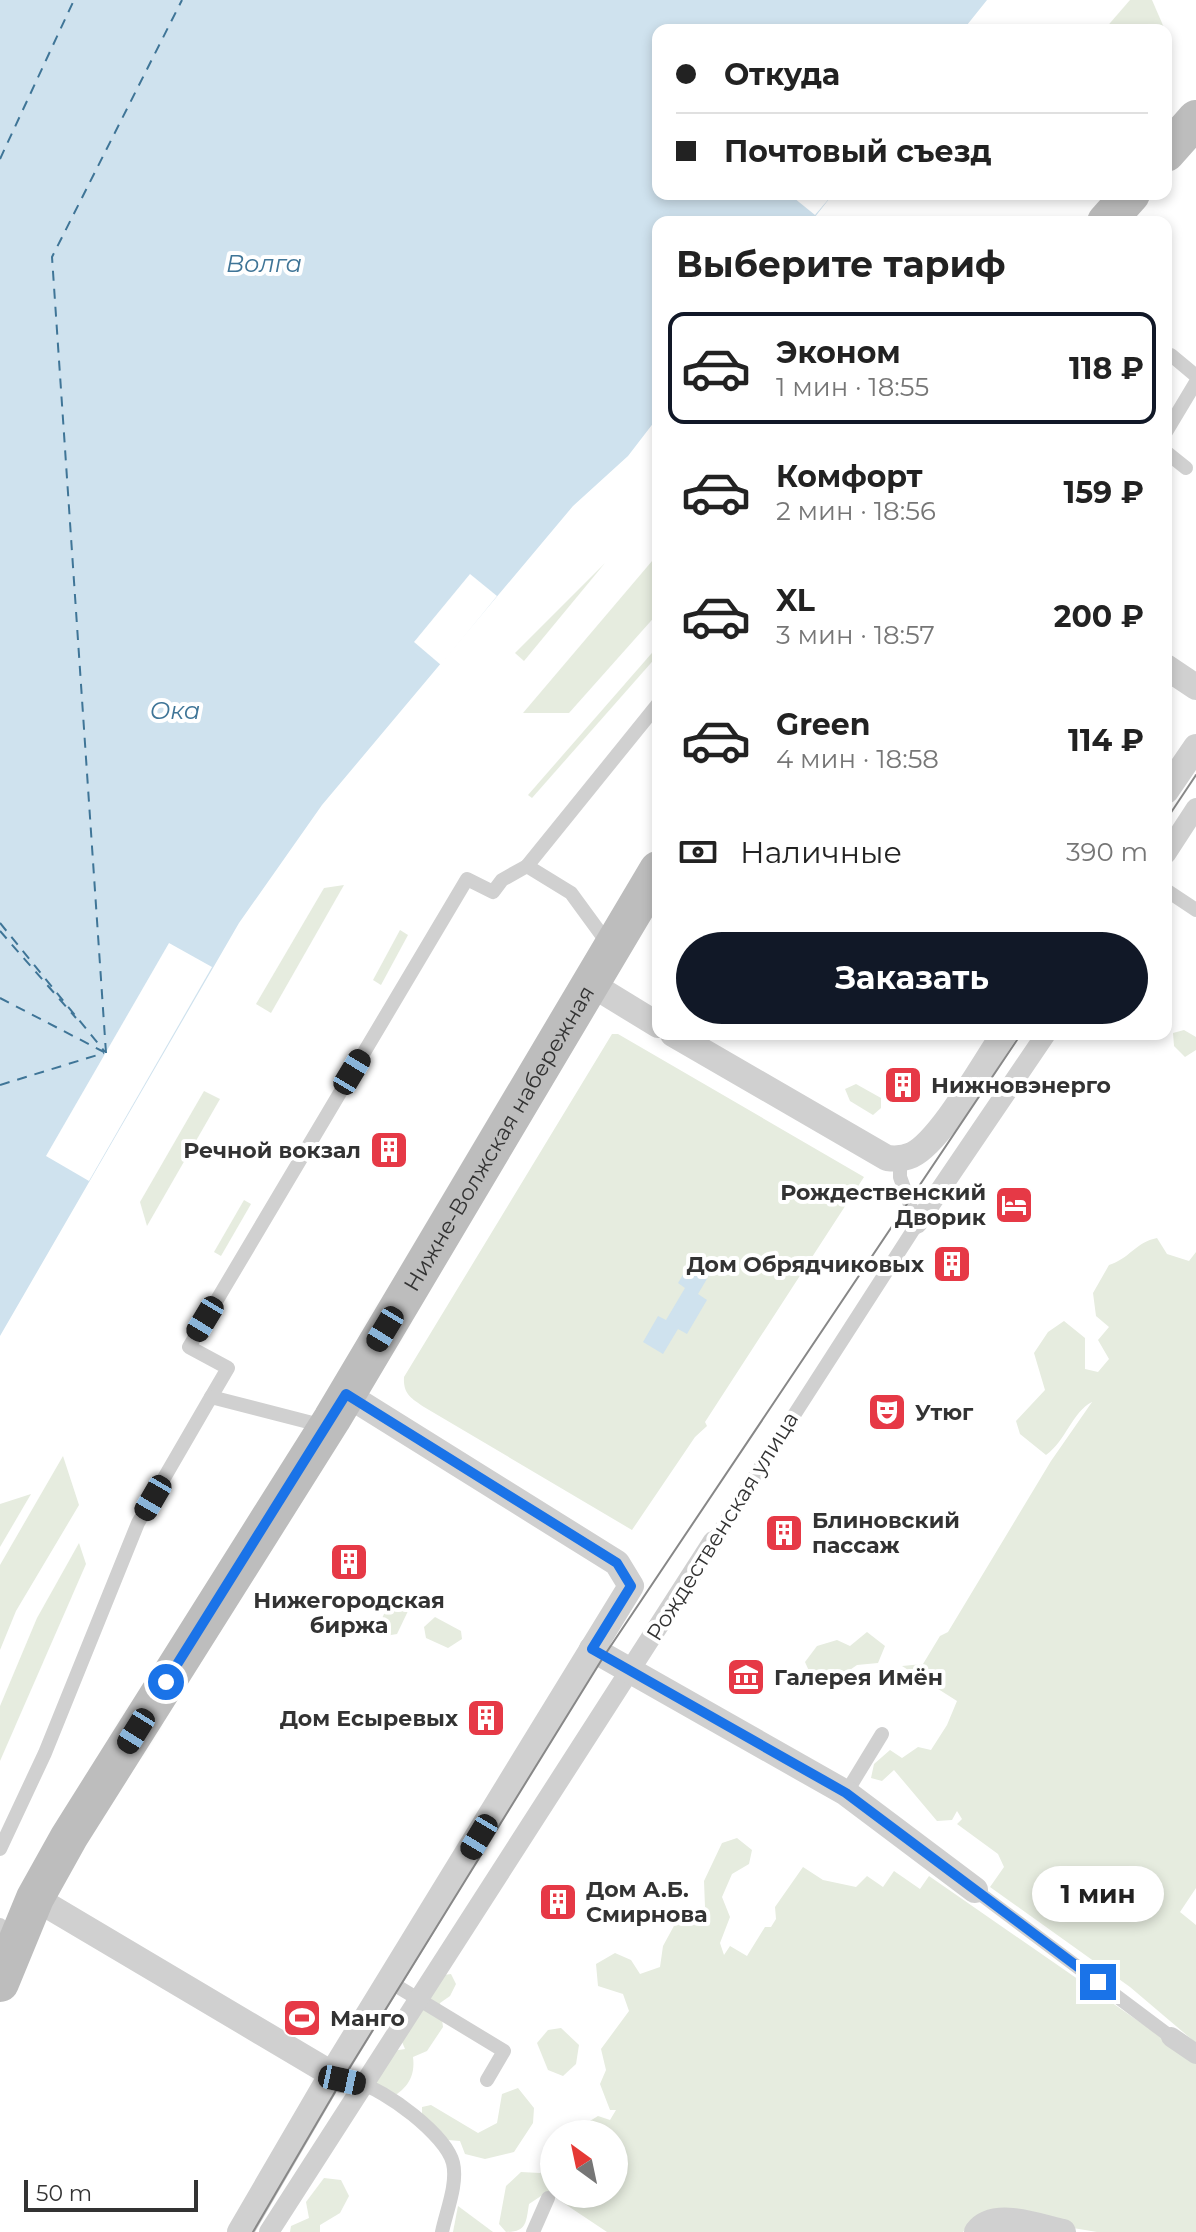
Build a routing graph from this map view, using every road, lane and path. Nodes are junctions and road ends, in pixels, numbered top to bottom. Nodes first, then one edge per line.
1 (1196, 119) edge
2 (1172, 146) edge
3 (1126, 200) edge
4 (1111, 216) edge
5 (1172, 356) edge
6 (1196, 379) edge
7 (1172, 421) edge
8 (1172, 457) edge
9 (1186, 468) dead end
10 (1172, 671) edge
11 (1196, 687) edge
12 (652, 711) edge
13 (1196, 747) edge
14 (1172, 782) edge
15 (1196, 808) edge
16 (1172, 845) edge
17 (527, 866) junction
18 (652, 880) edge
19 (1172, 894) edge
20 (1196, 910) edge
21 (612, 948) junction
22 (591, 984) junction
23 (652, 1021) edge
24 (683, 1040) edge
25 (1000, 1040) edge
26 (1042, 1040) edge
27 (900, 1159) junction
28 (917, 1224) junction
29 (346, 1394) junction
30 (211, 1397) junction
31 (326, 1427) junction
32 (713, 1541) joint
33 (592, 1649) junction
34 (630, 1671) junction
35 (882, 1734) dead end
36 (846, 1793) junction
37 (0, 1849) edge
38 (975, 1890) joint
39 (35, 1898) junction
40 (3, 1953) edge
41 (390, 1982) junction
42 (420, 2000) junction
43 (1171, 2037) joint
44 (1196, 2054) edge
45 (345, 2079) junction
46 (487, 2080) dead end
47 (544, 2208) edge
48 (240, 2232) edge
49 (269, 2232) edge
50 (442, 2232) edge
51 (533, 2232) edge
52 (977, 2232) edge
53 (1063, 2232) edge

1 - 2 main road
3 - 4 main road
5 - 6 lane
6 - 7 lane
8 - 9 lane
10 - 11 street
12 - 17 lane
13 - 14 street
15 - 16 street
17 - 21 lane
17 - 30 lane
18 - 21 main road, Нижне-Волжская набережная
19 - 20 lane
21 - 22 main road, Нижне-Волжская набережная
22 - 23 street
22 - 29 main road, Нижне-Волжская набережная
24 - 27 street
25 - 27 street
26 - 28 street, Рождественская улица
27 - 28 lane
28 - 32 lane, Рождественская улица
29 - 31 main road, Нижне-Волжская набережная
29 - 33 street, Рождественская улица
30 - 31 lane
30 - 37 lane
31 - 39 main road, Нижне-Волжская набережная
32 - 34 street, Рождественская улица
33 - 34 street
33 - 41 street, Рождественская улица
34 - 36 street
34 - 42 street, Рождественская улица
35 - 36 lane
36 - 38 street
38 - 43 lane
39 - 40 main road, Нижне-Волжская набережная
39 - 45 street
41 - 42 lane
41 - 45 street, Рождественская улица
42 - 45 street, Рождественская улица
42 - 46 lane
43 - 44 street
45 - 48 street, Рождественская улица
45 - 49 street, Рождественская улица
45 - 50 lane
47 - 51 lane
52 - 53 street

